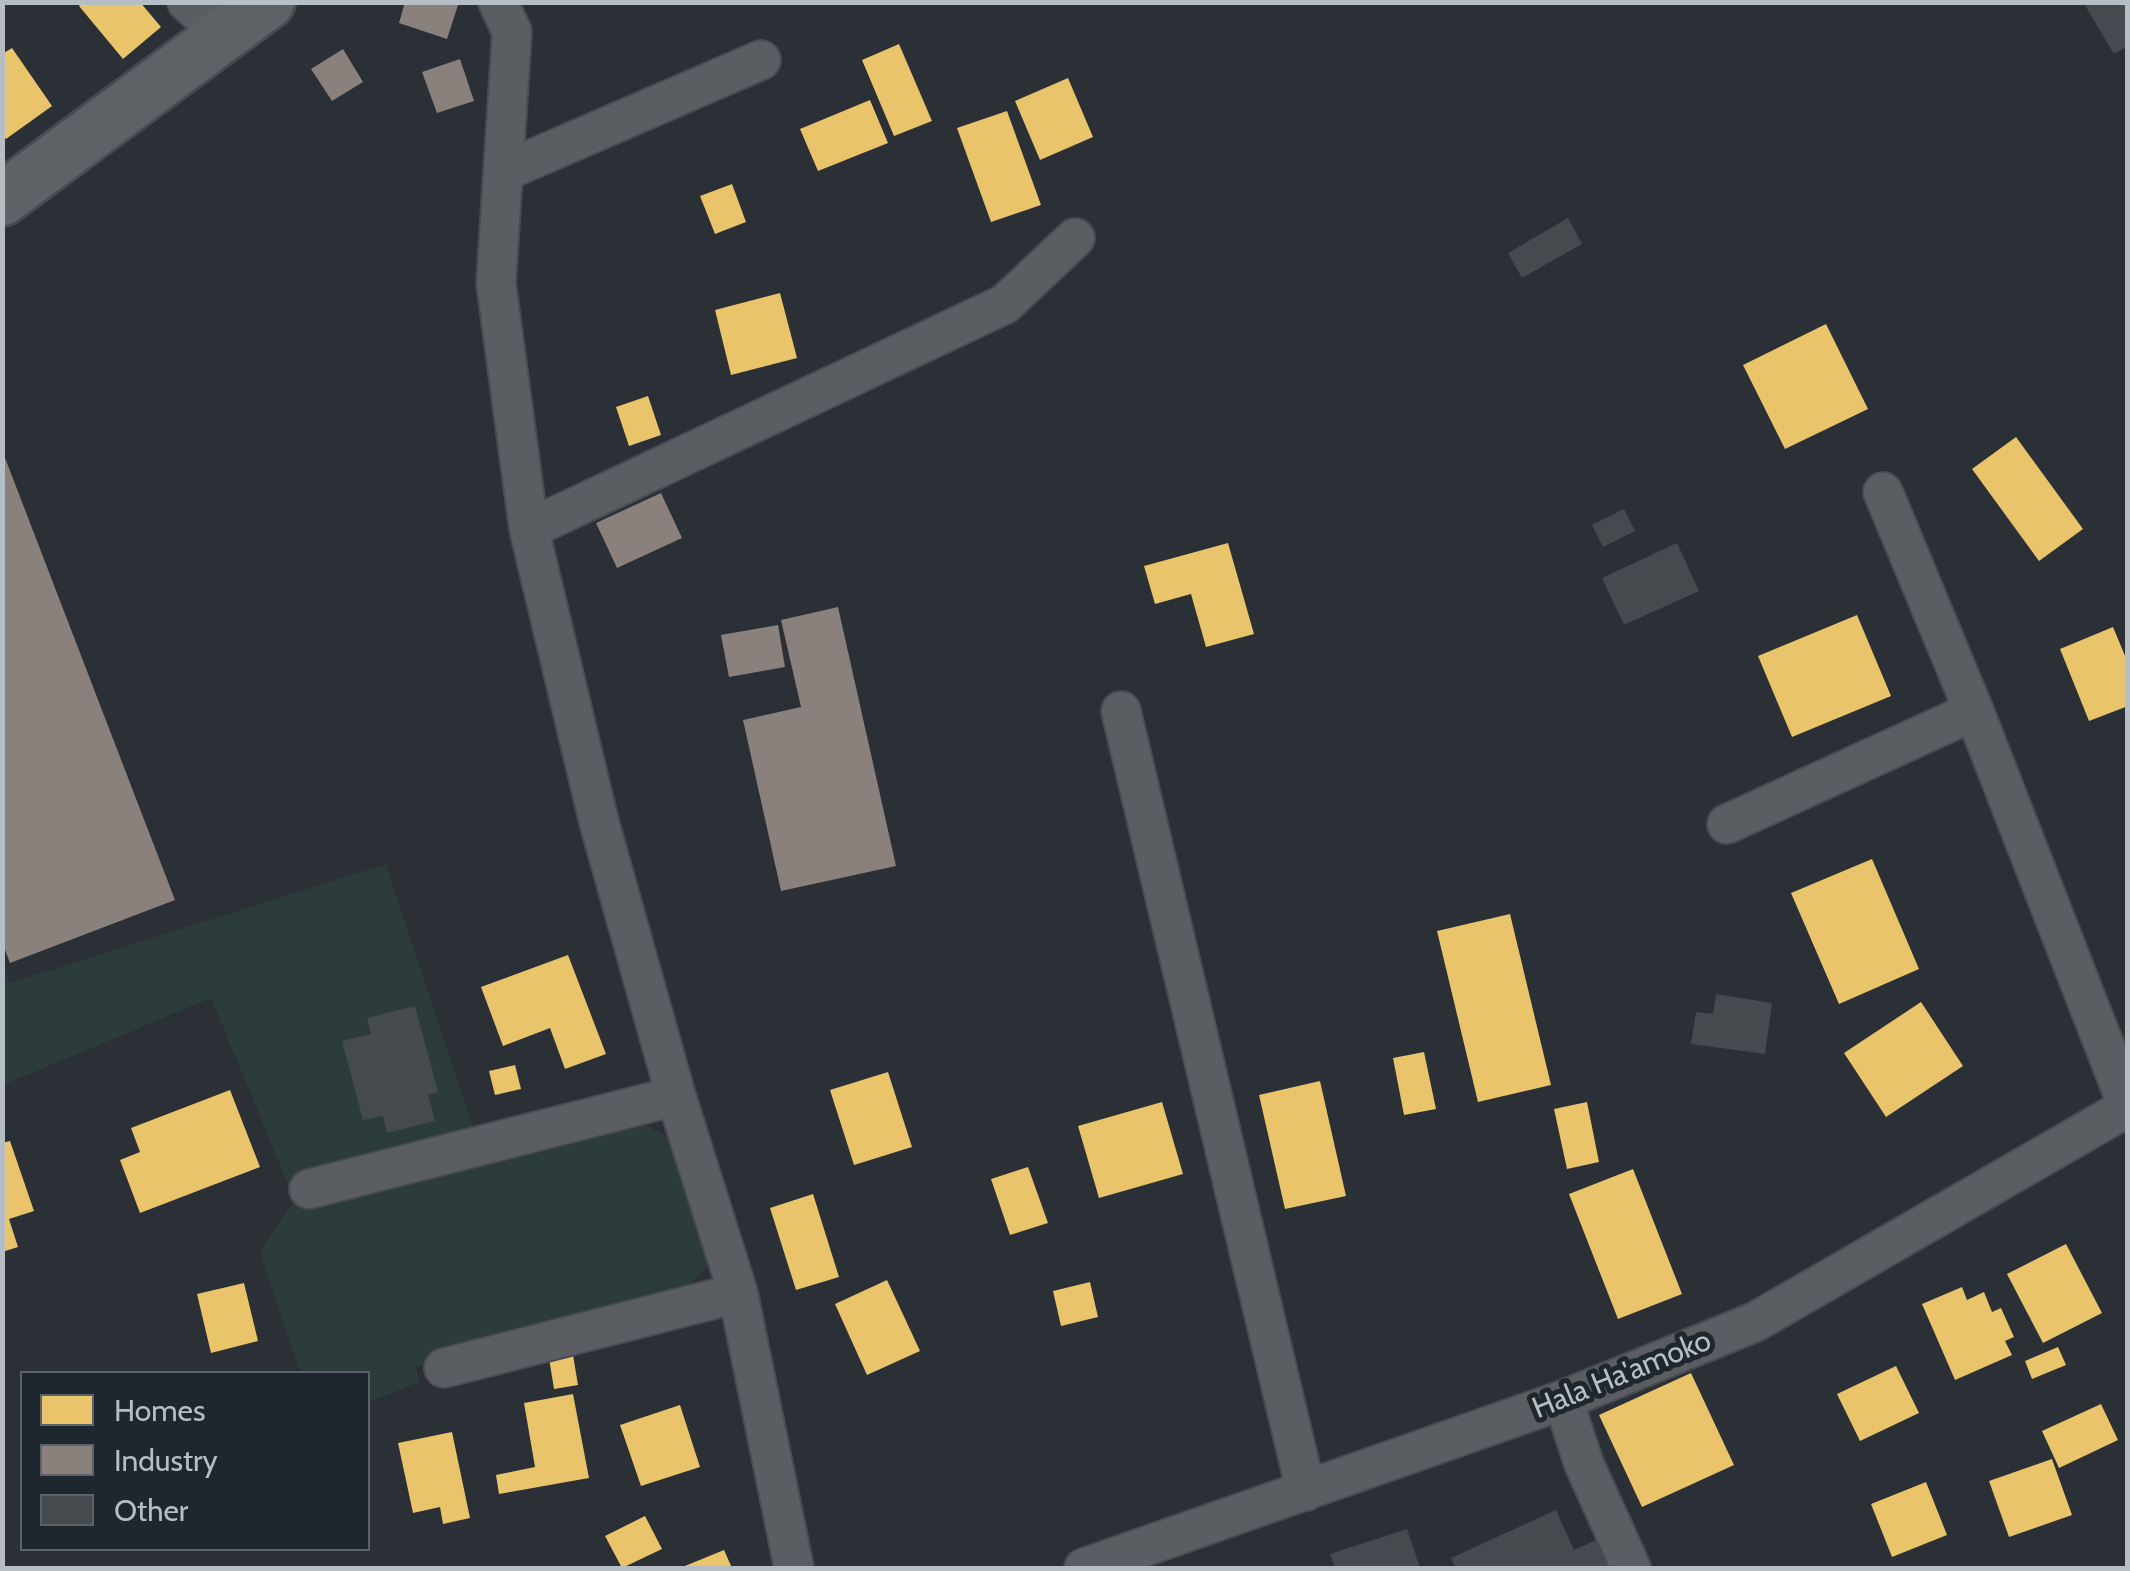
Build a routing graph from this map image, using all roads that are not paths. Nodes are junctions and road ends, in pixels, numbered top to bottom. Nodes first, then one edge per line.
1 (268, 2) edge
2 (498, 2) edge
3 (206, 19) edge
4 (761, 60) dead end
5 (504, 171) junction
6 (2, 199) edge
7 (1075, 238) dead end
8 (1883, 492) dead end
9 (529, 529) junction
10 (1122, 710) dead end
11 (1974, 711) junction
12 (1727, 824) dead end
13 (676, 1096) junction
14 (2128, 1106) edge
15 (308, 1190) dead end
16 (738, 1293) junction
17 (444, 1368) dead end
18 (1562, 1400) junction
19 (1306, 1491) junction
20 (794, 1568) edge
21 (1084, 1568) edge
22 (1631, 1568) edge

1 - 3 main road
2 - 5 street
3 - 6 main road
4 - 5 street
5 - 9 street
7 - 9 street
8 - 11 street
9 - 13 street
10 - 19 street
11 - 12 street
11 - 14 street
13 - 15 street
13 - 16 street
14 - 18 street, Hala Ha'amoko
16 - 17 street
16 - 20 street
18 - 19 street, Hala Ha'amoko
18 - 22 street
19 - 21 street, Hala Ha'amoko

